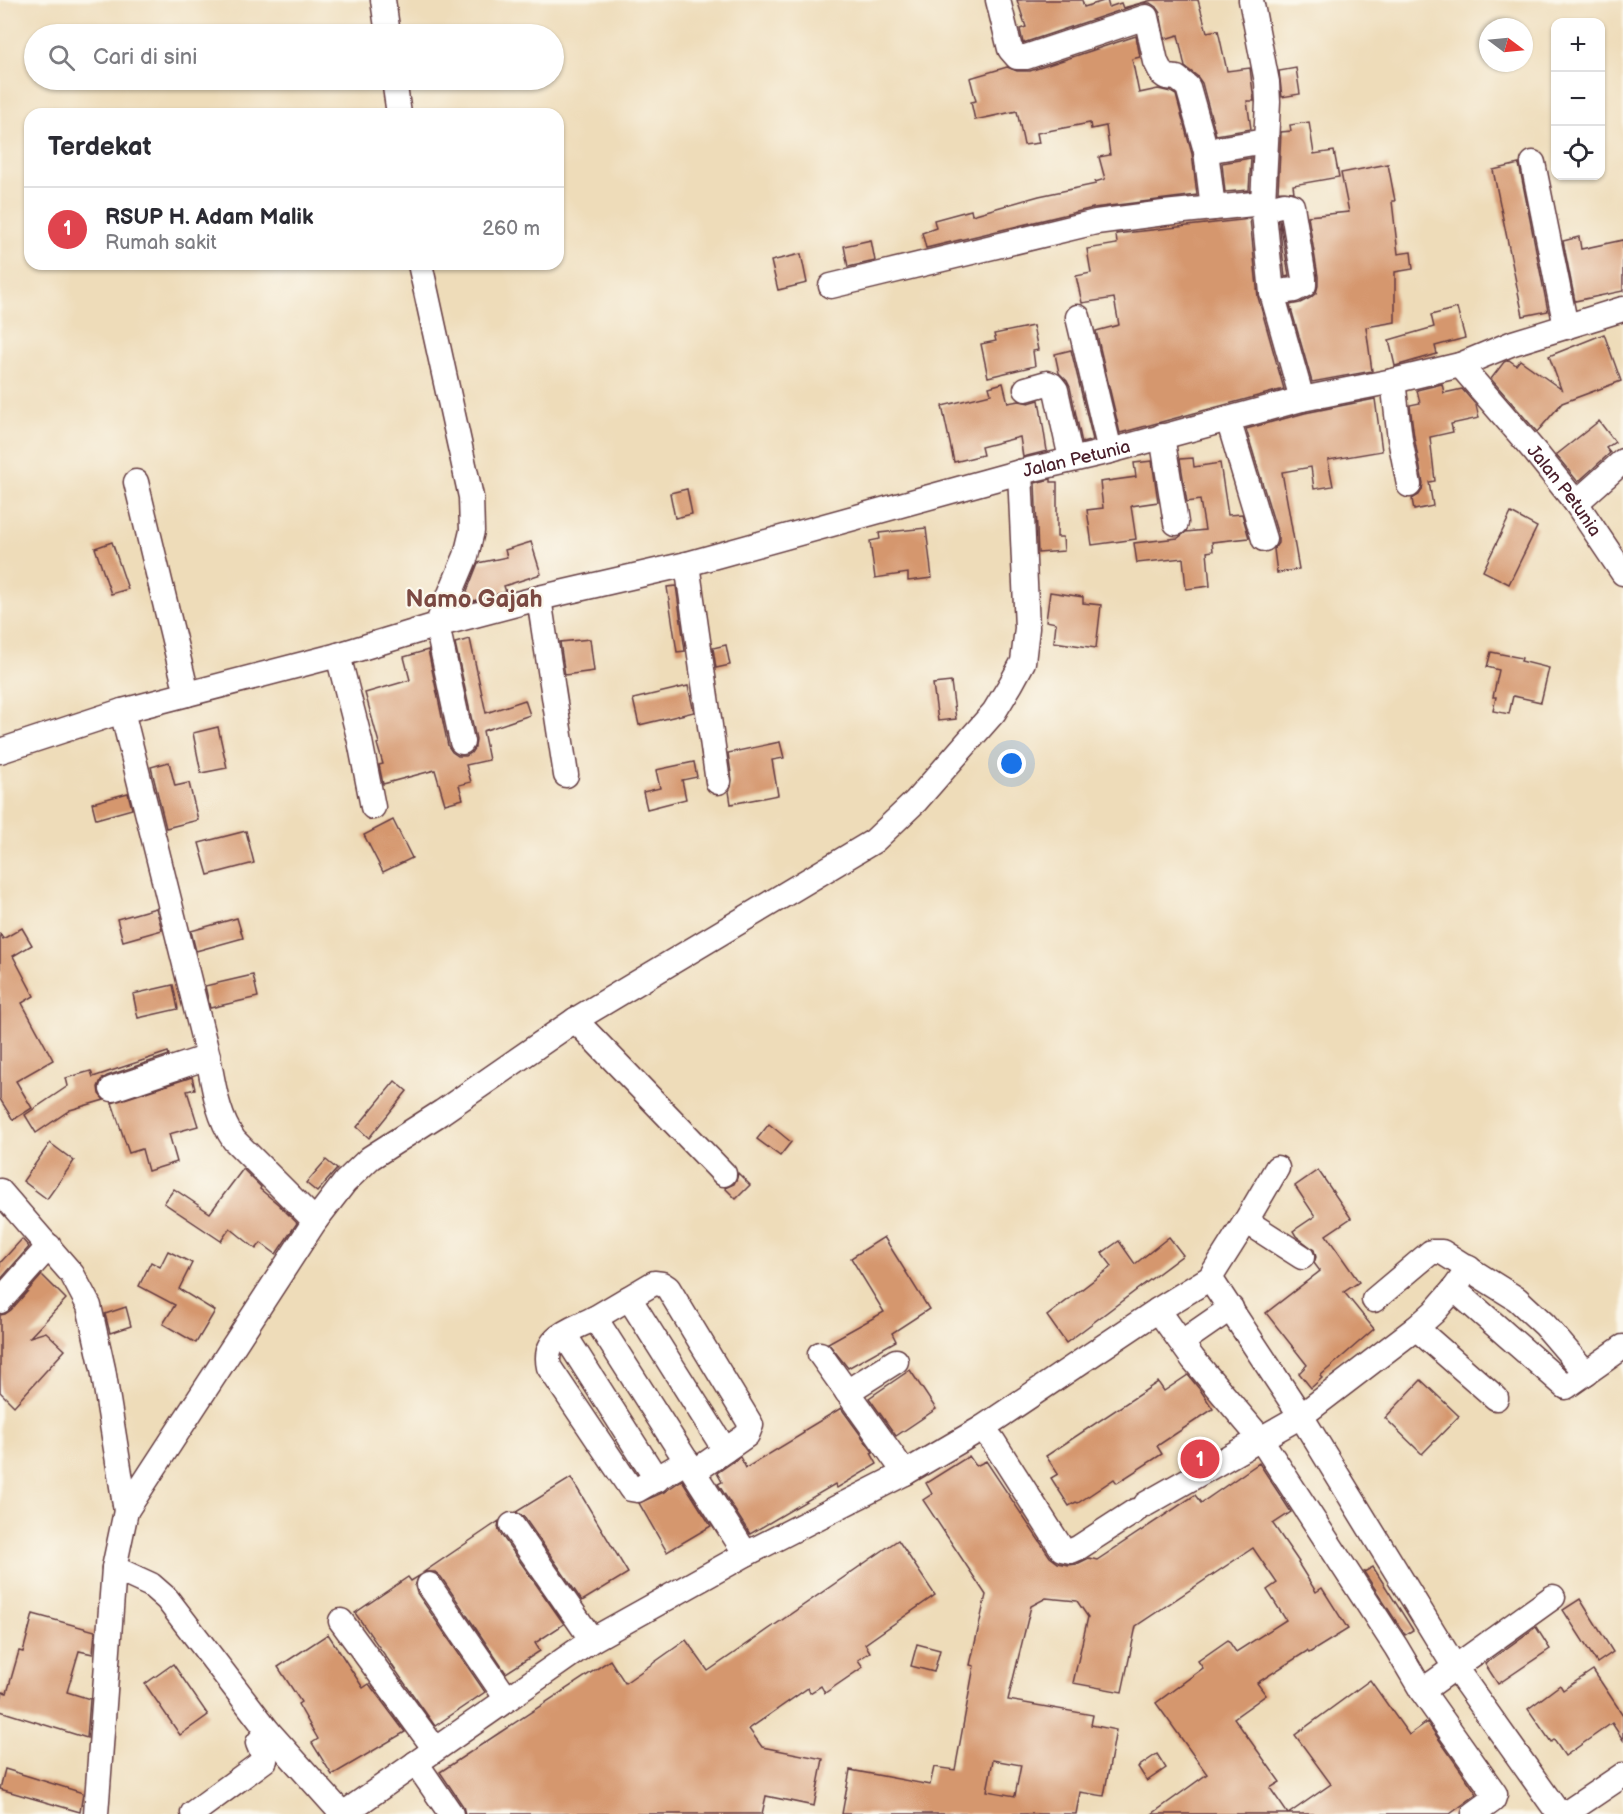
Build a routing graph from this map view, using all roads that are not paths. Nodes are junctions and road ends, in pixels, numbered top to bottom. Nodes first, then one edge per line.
1 (383, 0) edge
2 (998, 0) edge
3 (1251, 0) edge
4 (1142, 8) edge
5 (387, 24) edge
6 (395, 90) edge
7 (398, 108) edge
8 (1265, 141) junction
9 (1206, 151) junction
10 (1533, 163) dead end
11 (1263, 206) junction
12 (1213, 208) junction
13 (421, 270) edge
14 (831, 286) dead end
15 (1272, 293) junction
16 (1623, 309) edge
17 (1078, 317) dead end
18 (1566, 327) junction
19 (1460, 365) junction
20 (1393, 381) junction
21 (1026, 389) dead end
22 (1302, 399) junction
23 (1228, 419) junction
24 (1162, 436) junction
25 (1110, 451) junction
26 (1071, 459) junction
27 (1623, 461) edge
28 (1020, 472) junction
29 (136, 482) dead end
30 (1409, 485) dead end
31 (1576, 503) junction
32 (1176, 523) dead end
33 (1264, 538) dead end
34 (687, 564) junction
35 (1623, 573) edge
36 (539, 598) junction
37 (437, 625) junction
38 (338, 654) junction
39 (187, 694) junction
40 (122, 711) junction
41 (462, 742) dead end
42 (0, 750) edge
43 (566, 775) dead end
44 (718, 782) dead end
45 (373, 807) dead end
46 (575, 1020) junction
47 (208, 1058) junction
48 (112, 1089) dead end
49 (1277, 1168) dead end
50 (724, 1174) dead end
51 (0, 1191) edge
52 (315, 1221) junction
53 (1246, 1221) junction
54 (49, 1246) junction
55 (1302, 1257) dead end
56 (1469, 1268) junction
57 (1210, 1278) junction
58 (1454, 1289) junction
59 (629, 1298) junction
60 (1374, 1300) dead end
61 (0, 1301) edge
62 (1231, 1308) junction
63 (1158, 1310) junction
64 (595, 1318) junction
65 (1416, 1328) junction
66 (1182, 1342) junction
67 (1623, 1347) edge
68 (820, 1354) dead end
69 (896, 1360) dead end
70 (1586, 1373) junction
71 (847, 1392) junction
72 (1496, 1398) dead end
73 (1301, 1416) junction
74 (982, 1428) junction
75 (1260, 1438) junction
76 (725, 1450) junction
77 (690, 1466) junction
78 (905, 1473) junction
79 (126, 1511) junction
80 (512, 1526) dead end
81 (746, 1554) junction
82 (114, 1568) junction
83 (429, 1585) dead end
84 (1553, 1597) dead end
85 (341, 1621) dead end
86 (592, 1640) junction
87 (1456, 1669) junction
88 (1422, 1691) junction
89 (507, 1699) junction
90 (268, 1731) junction
91 (425, 1756) junction
92 (1623, 1774) edge
93 (193, 1813) edge
94 (96, 1814) edge
95 (452, 1814) edge
96 (1474, 1814) edge
97 (1559, 1814) edge
98 (1565, 1814) edge

1 - 5 street
2 - 4 street
3 - 8 street
4 - 9 street
6 - 7 street
8 - 9 street
8 - 11 street
9 - 12 street
10 - 18 street
11 - 12 street
11 - 15 street
11 - 15 street
12 - 14 street
13 - 37 street
15 - 22 street
16 - 18 street
17 - 25 street
18 - 19 street
19 - 20 street, Jalan Petunia
19 - 31 street, Jalan Petunia
20 - 22 street, Jalan Petunia
20 - 30 street
21 - 26 street
22 - 23 street, Jalan Petunia
23 - 24 street, Jalan Petunia
23 - 33 street
24 - 25 street, Jalan Petunia
24 - 32 street
25 - 26 street, Jalan Petunia
26 - 28 street, Jalan Petunia
27 - 31 street
28 - 34 street, Jalan Petunia
28 - 46 street
29 - 39 street
31 - 35 street, Jalan Petunia
34 - 36 street, Jalan Petunia
34 - 44 street
36 - 37 street, Jalan Petunia
36 - 43 street
37 - 38 street, Jalan Petunia
37 - 41 street
38 - 39 street, Jalan Petunia
38 - 45 street
39 - 40 street, Jalan Petunia
40 - 42 street, Jalan Petunia
40 - 47 street
46 - 50 street
46 - 52 street
47 - 48 street
47 - 52 street
49 - 53 street
51 - 54 street
52 - 79 street
53 - 55 street
53 - 57 street
54 - 61 street
54 - 79 street
56 - 58 street
56 - 60 street
56 - 70 street
57 - 62 street
57 - 63 street
58 - 65 street
58 - 70 street
59 - 64 street
59 - 76 street
59 - 76 street
62 - 66 street
62 - 73 street
63 - 66 street
63 - 74 street
64 - 77 street
64 - 77 street
65 - 72 street
65 - 73 street
66 - 75 street
67 - 70 street
68 - 71 street
69 - 71 street
71 - 78 street
73 - 75 street
73 - 87 street
74 - 75 street
74 - 78 street
75 - 88 street
76 - 77 street
77 - 81 street
78 - 81 street
79 - 82 street
80 - 86 street
81 - 86 street
82 - 90 street
82 - 94 street
83 - 89 street
84 - 87 street
85 - 91 street
86 - 89 street
87 - 88 street
87 - 97 street
88 - 96 street
89 - 91 street
90 - 91 street
90 - 93 street
91 - 95 street
92 - 98 street

